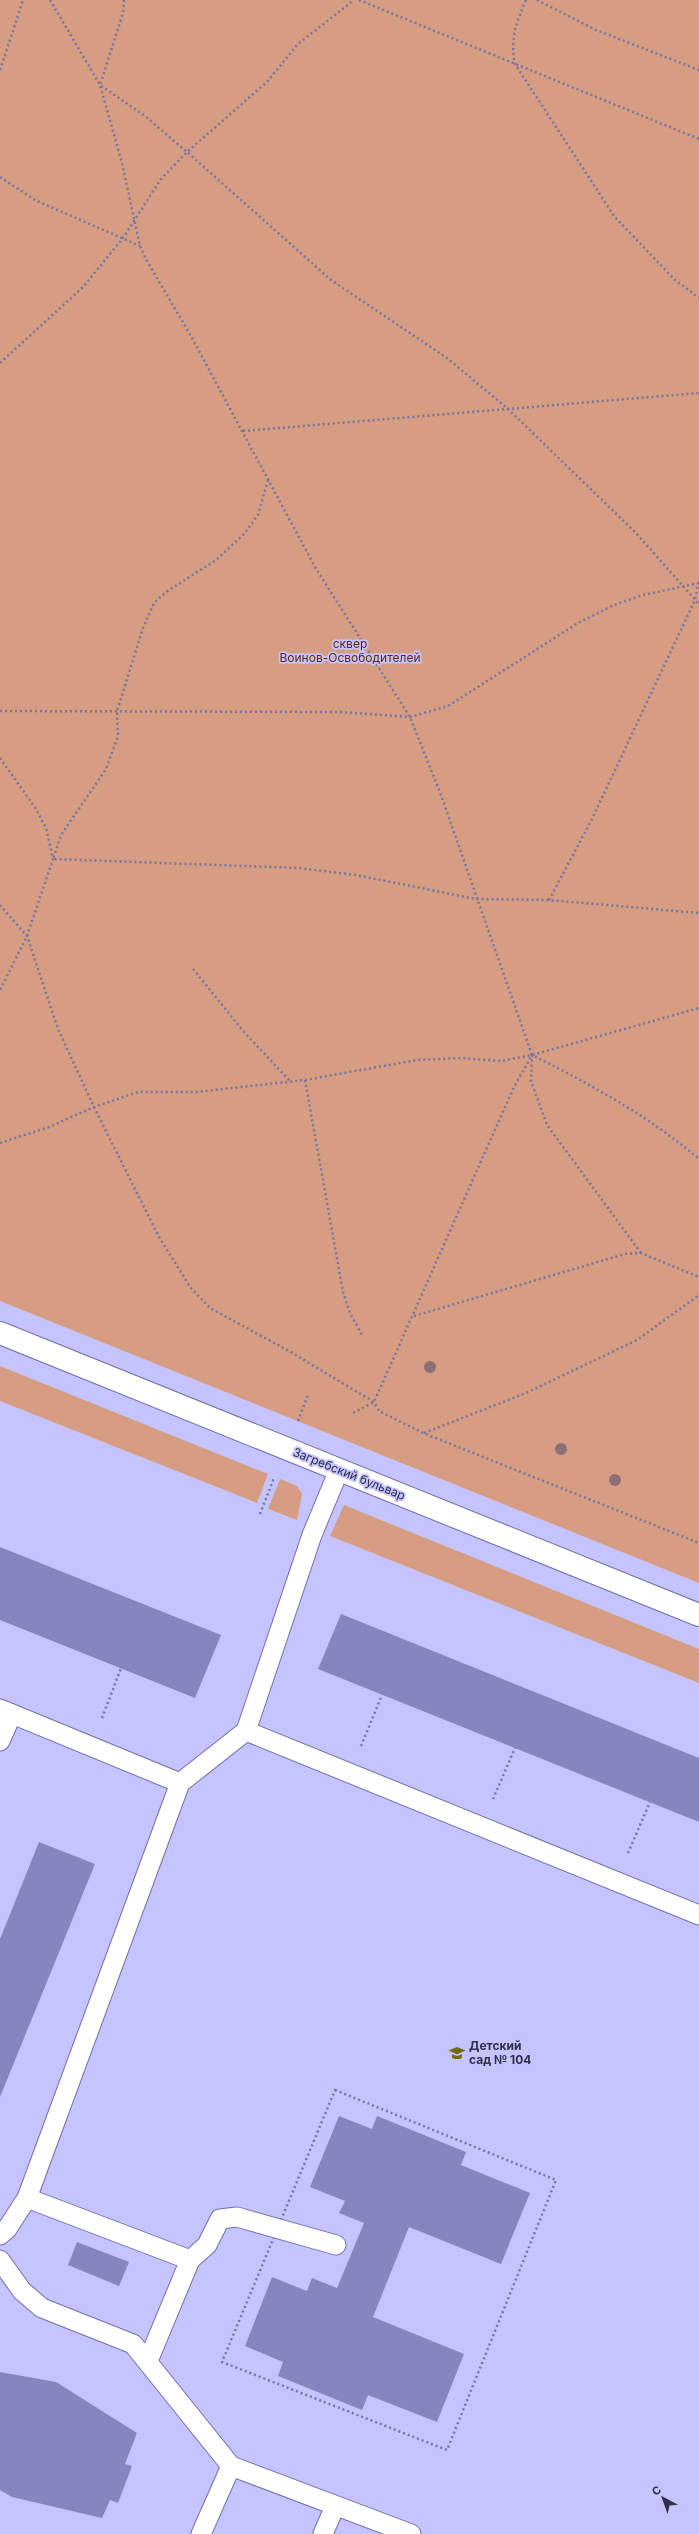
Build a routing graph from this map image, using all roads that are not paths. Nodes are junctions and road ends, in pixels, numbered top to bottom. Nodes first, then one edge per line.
1 (0, 1333) edge
2 (339, 1470) junction
3 (699, 1615) edge
4 (6, 1712) edge
5 (246, 1731) junction
6 (0, 1741) edge
7 (180, 1783) junction
8 (699, 1915) edge
9 (27, 2198) junction
10 (0, 2235) edge
11 (336, 2245) dead end
12 (0, 2260) edge
13 (190, 2260) junction
14 (148, 2361) junction
15 (232, 2466) junction
16 (335, 2506) junction
17 (201, 2534) edge
18 (323, 2534) edge
19 (411, 2534) edge

1 - 2 street, Загребский бульвар
2 - 3 street, Загребский бульвар
2 - 5 lane
4 - 6 lane
4 - 7 lane
5 - 7 lane
5 - 8 lane
7 - 9 lane
9 - 10 lane
9 - 13 lane
11 - 13 lane
12 - 14 lane
13 - 14 lane
14 - 15 lane
15 - 16 lane
15 - 17 lane
16 - 18 lane
16 - 19 lane

